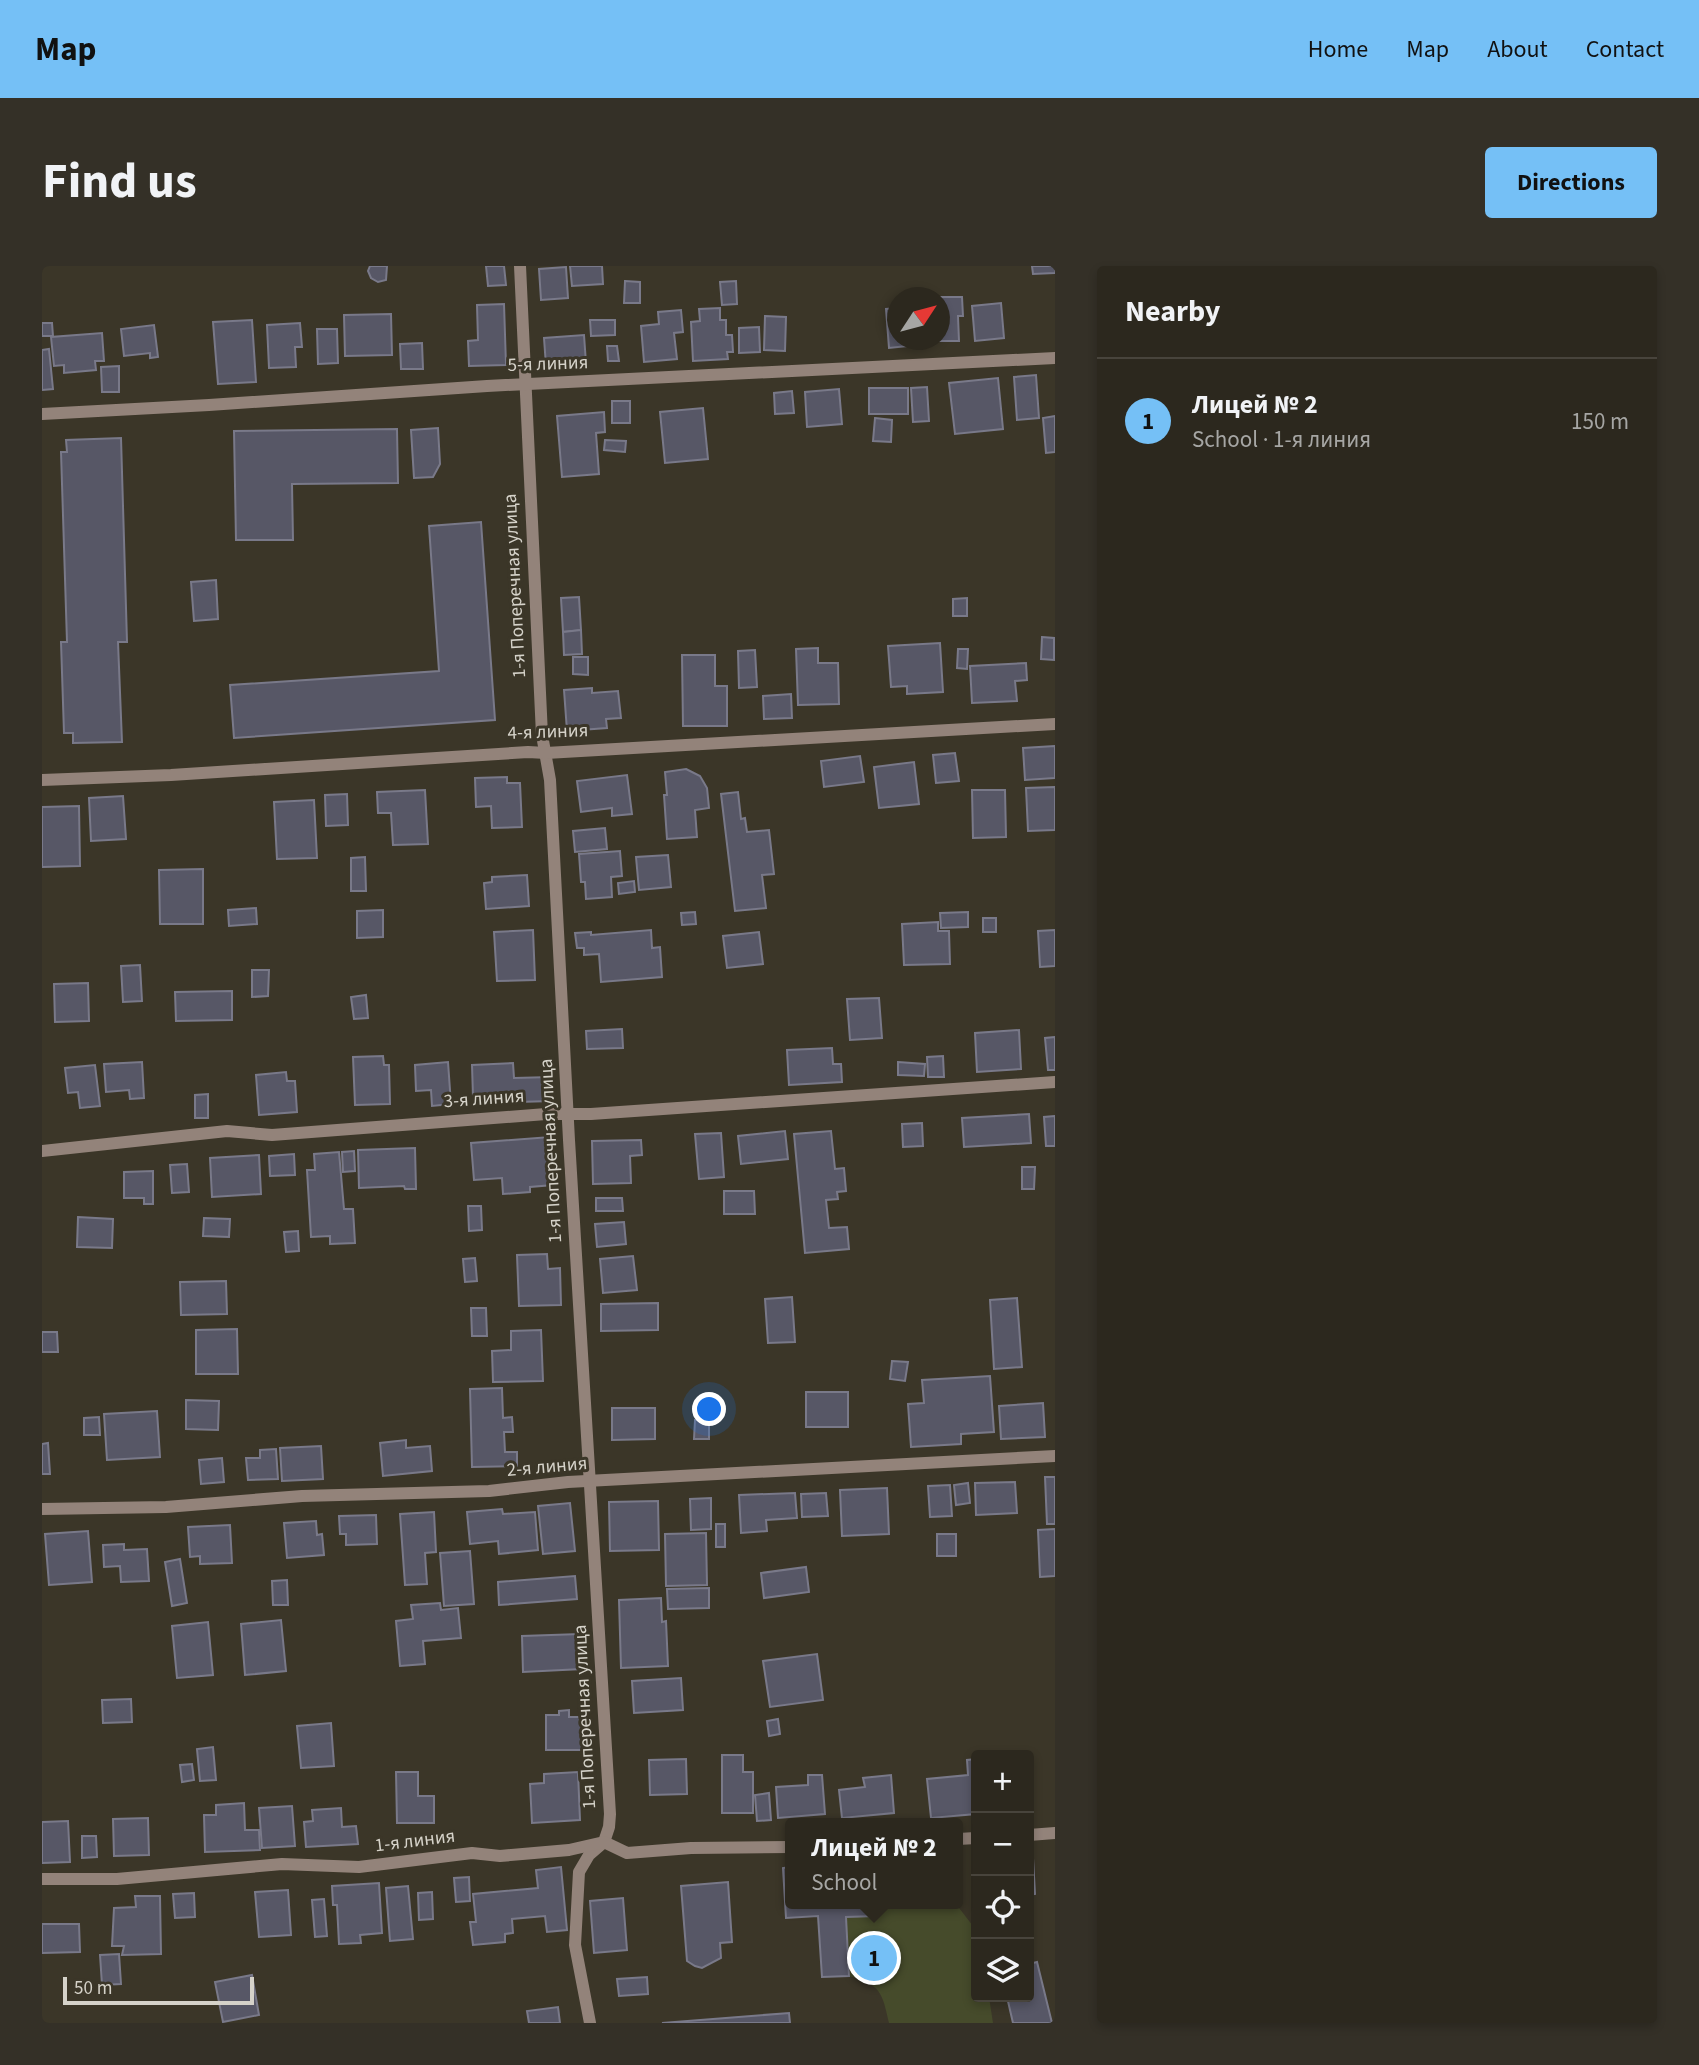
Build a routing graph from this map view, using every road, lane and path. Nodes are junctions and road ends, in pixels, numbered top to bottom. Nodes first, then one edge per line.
1 (520, 266) edge
2 (1055, 358) edge
3 (526, 385) junction
4 (42, 414) edge
5 (1055, 724) edge
6 (546, 753) junction
7 (42, 780) edge
8 (1055, 1082) edge
9 (568, 1114) junction
10 (42, 1151) edge
11 (1055, 1456) edge
12 (590, 1482) junction
13 (42, 1509) edge
14 (1055, 1833) edge
15 (1034, 1835) edge
16 (604, 1842) junction
17 (785, 1847) edge
18 (42, 1879) edge
19 (590, 2023) edge

1 - 3 street, 1-я Поперечная улица
2 - 3 street, 5-я линия
3 - 4 street, 5-я линия
3 - 6 street, 1-я Поперечная улица
5 - 6 street, 4-я линия
6 - 7 street, 4-я линия
6 - 9 street, 1-я Поперечная улица
8 - 9 street, 3-я линия
9 - 10 street, 3-я линия
9 - 12 street, 1-я Поперечная улица
11 - 12 street, 2-я линия
12 - 13 street, 2-я линия
12 - 16 street, 1-я Поперечная улица
14 - 15 street
16 - 17 street
16 - 18 street, 1-я линия
16 - 19 street

